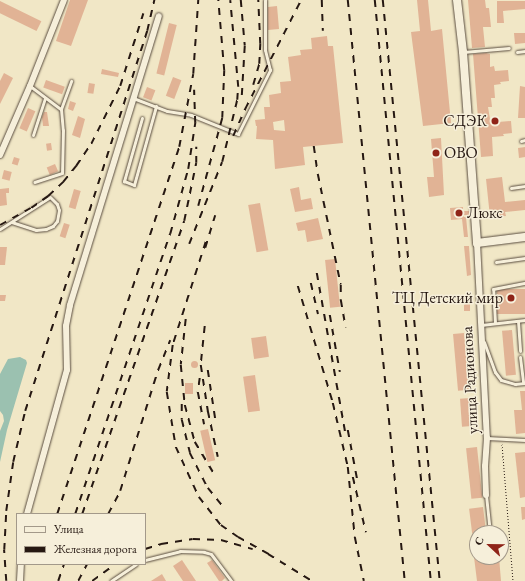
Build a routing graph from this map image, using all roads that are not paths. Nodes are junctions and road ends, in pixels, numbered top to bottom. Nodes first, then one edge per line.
1 (64, 0) edge
2 (265, 0) edge
3 (457, 0) edge
4 (159, 16) dead end
5 (509, 48) dead end
6 (525, 51) edge
7 (463, 52) junction
8 (517, 52) dead end
9 (72, 81) dead end
10 (30, 86) junction
11 (45, 98) junction
12 (133, 98) junction
13 (156, 106) junction
14 (61, 109) junction
15 (142, 118) dead end
16 (33, 135) dead end
17 (0, 155) edge
18 (34, 182) dead end
19 (525, 186) edge
20 (512, 188) dead end
21 (12, 222) junction
22 (0, 229) edge
23 (525, 237) edge
24 (478, 243) junction
25 (525, 258) edge
26 (496, 262) dead end
27 (525, 283) edge
28 (525, 320) edge
29 (518, 321) junction
30 (495, 323) junction
31 (481, 325) junction
32 (482, 334) junction
33 (520, 351) dead end
34 (520, 357) dead end
35 (524, 383) edge
36 (487, 438) junction
37 (525, 440) edge
38 (486, 495) joint
39 (27, 513) edge
40 (489, 525) edge
41 (146, 560) edge
42 (21, 565) edge
43 (135, 565) edge
44 (20, 581) edge
45 (111, 581) edge
46 (231, 581) edge

1 - 10 street
2 - 13 lane
3 - 7 street, улица Радионова
4 - 12 street
5 - 7 lane
6 - 8 lane
7 - 24 street, улица Радионова
9 - 14 lane
10 - 11 lane
10 - 17 street
11 - 14 lane
11 - 16 lane
12 - 13 lane
12 - 39 street
13 - 15 lane
14 - 18 lane
19 - 20 lane
21 - 21 lane
21 - 22 lane
23 - 24 street
24 - 31 street, улица Радионова
25 - 26 lane
27 - 30 lane
28 - 29 lane
29 - 30 lane
29 - 33 lane
30 - 31 lane
31 - 32 street, улица Радионова
32 - 35 lane
32 - 36 street, улица Радионова
34 - 35 lane
36 - 37 lane
36 - 38 street, улица Радионова
38 - 40 lane
41 - 46 lane
42 - 44 street
43 - 45 lane

